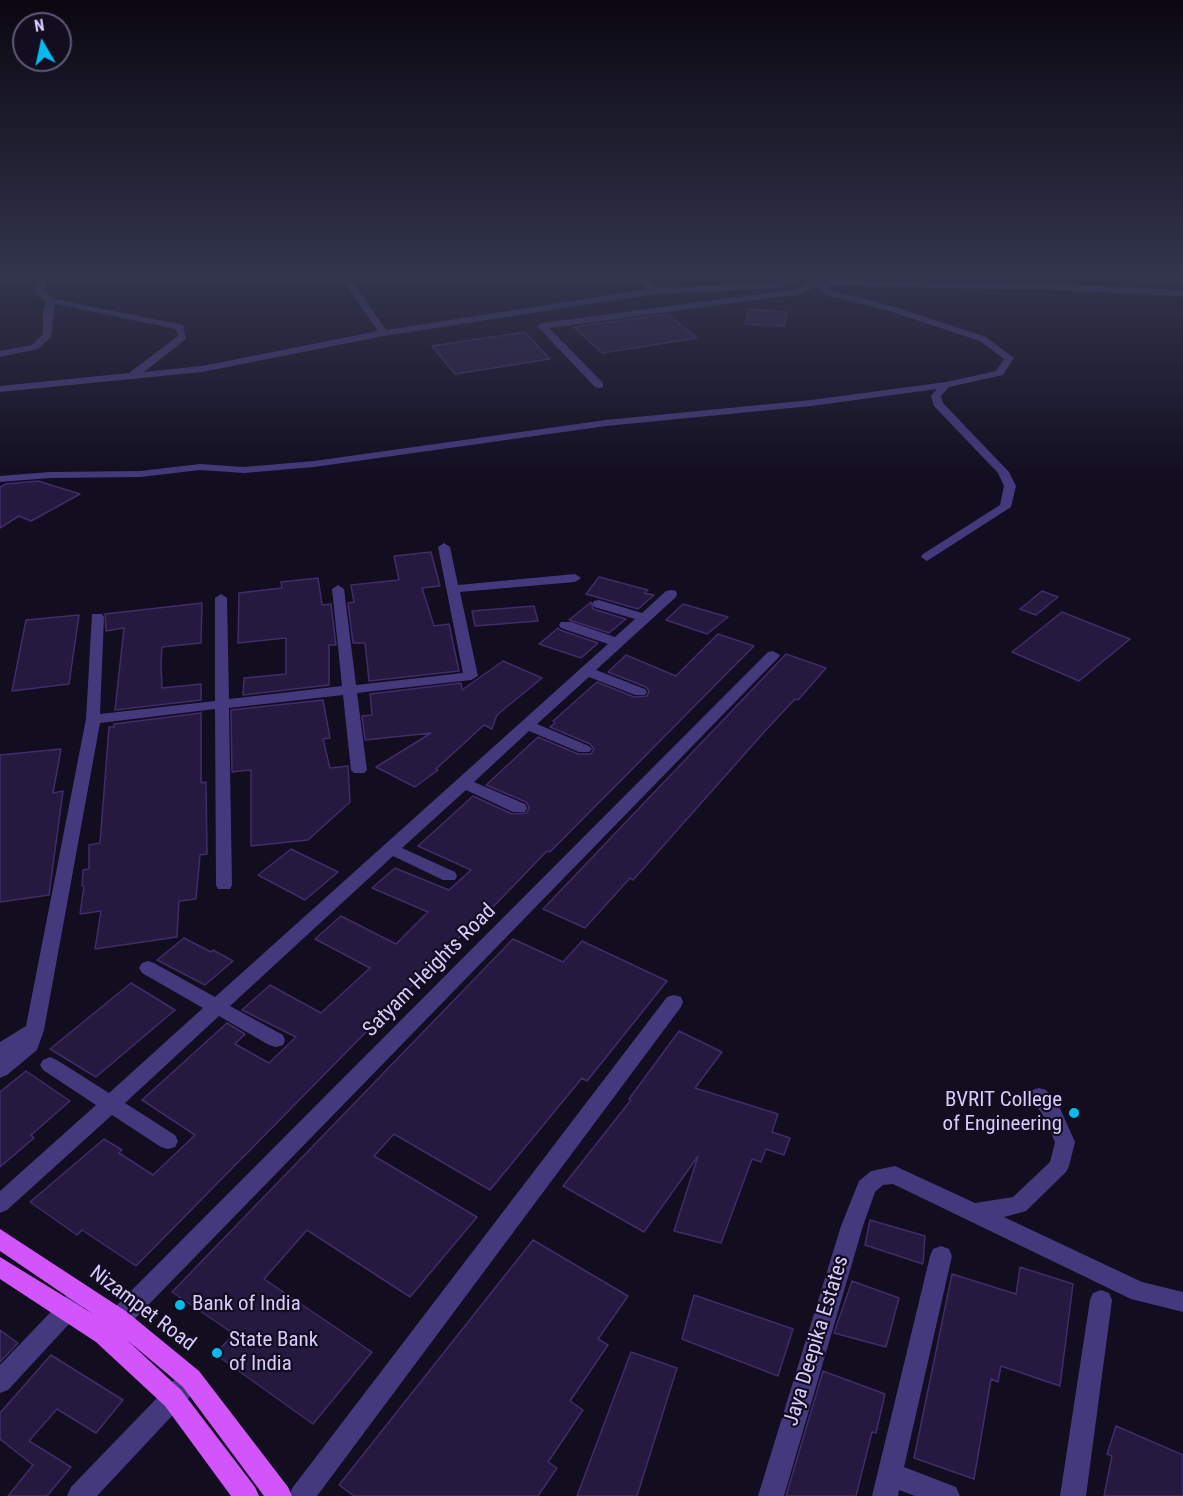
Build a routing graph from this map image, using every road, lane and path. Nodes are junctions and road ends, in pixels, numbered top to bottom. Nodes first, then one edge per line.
1 (37, 345) edge
2 (173, 345) edge
3 (324, 345) edge
4 (560, 345) edge
5 (991, 345) edge
6 (0, 354) edge
7 (132, 376) junction
8 (599, 385) dead end
9 (946, 386) junction
10 (0, 389) edge
11 (0, 479) edge
12 (444, 547) dead end
13 (927, 557) dead end
14 (576, 578) dead end
15 (338, 589) dead end
16 (453, 589) junction
17 (671, 594) dead end
18 (221, 598) dead end
19 (599, 603) dead end
20 (97, 617) dead end
21 (645, 618) junction
22 (566, 625) dead end
23 (618, 643) junction
24 (773, 655) dead end
25 (587, 671) junction
26 (350, 690) junction
27 (640, 692) dead end
28 (223, 704) junction
29 (93, 719) junction
30 (528, 725) junction
31 (584, 748) dead end
32 (359, 770) dead end
33 (464, 783) junction
34 (519, 808) dead end
35 (391, 849) junction
36 (449, 876) dead end
37 (224, 885) dead end
38 (148, 968) dead end
39 (675, 1002) dead end
40 (217, 1007) junction
41 (35, 1030) junction
42 (276, 1040) dead end
43 (0, 1053) edge
44 (50, 1065) dead end
45 (0, 1071) edge
46 (1039, 1096) dead end
47 (110, 1103) junction
48 (168, 1141) dead end
49 (0, 1204) edge
50 (974, 1213) junction
51 (0, 1239) edge
52 (941, 1256) dead end
53 (0, 1267) edge
54 (1101, 1300) dead end
55 (74, 1302) junction
56 (1183, 1302) edge
57 (111, 1327) junction
58 (191, 1379) junction
59 (0, 1382) edge
60 (173, 1398) junction
61 (887, 1485) edge
62 (272, 1486) edge
63 (245, 1495) edge
64 (80, 1496) edge
65 (302, 1496) edge
66 (771, 1496) edge
67 (946, 1496) edge
68 (1073, 1496) edge

1 - 6 street
2 - 7 street
3 - 7 street
4 - 8 street
5 - 9 street
7 - 10 street
9 - 11 street
9 - 13 street
12 - 16 street
14 - 16 street
15 - 26 street
16 - 26 street
17 - 21 street
18 - 28 street
19 - 21 street
20 - 29 street
21 - 23 street
22 - 23 street
23 - 25 street
24 - 57 street, Satyam Heights Road
25 - 27 street
25 - 30 street
26 - 28 street
26 - 32 street
28 - 29 street
28 - 37 street
29 - 41 street
30 - 31 street
30 - 33 street
33 - 34 street
33 - 35 street
35 - 36 street
35 - 40 street
38 - 40 street
39 - 65 street
40 - 42 street
40 - 47 street
41 - 43 street
41 - 45 street
44 - 47 street
46 - 50 street
47 - 48 street
47 - 49 street
50 - 56 street
50 - 66 street, Jaya Deepika Estates
51 - 55 main road, Nizampet Road
52 - 61 street
53 - 55 main road, Nizampet Road
54 - 68 street
55 - 57 main road, Nizampet Road
55 - 59 street
57 - 58 main road, Nizampet Road
57 - 60 main road, Nizampet Road
58 - 60 street
58 - 62 main road, Nizampet Road
60 - 63 main road, Nizampet Road
60 - 64 street
61 - 67 street
62 - 63 street

